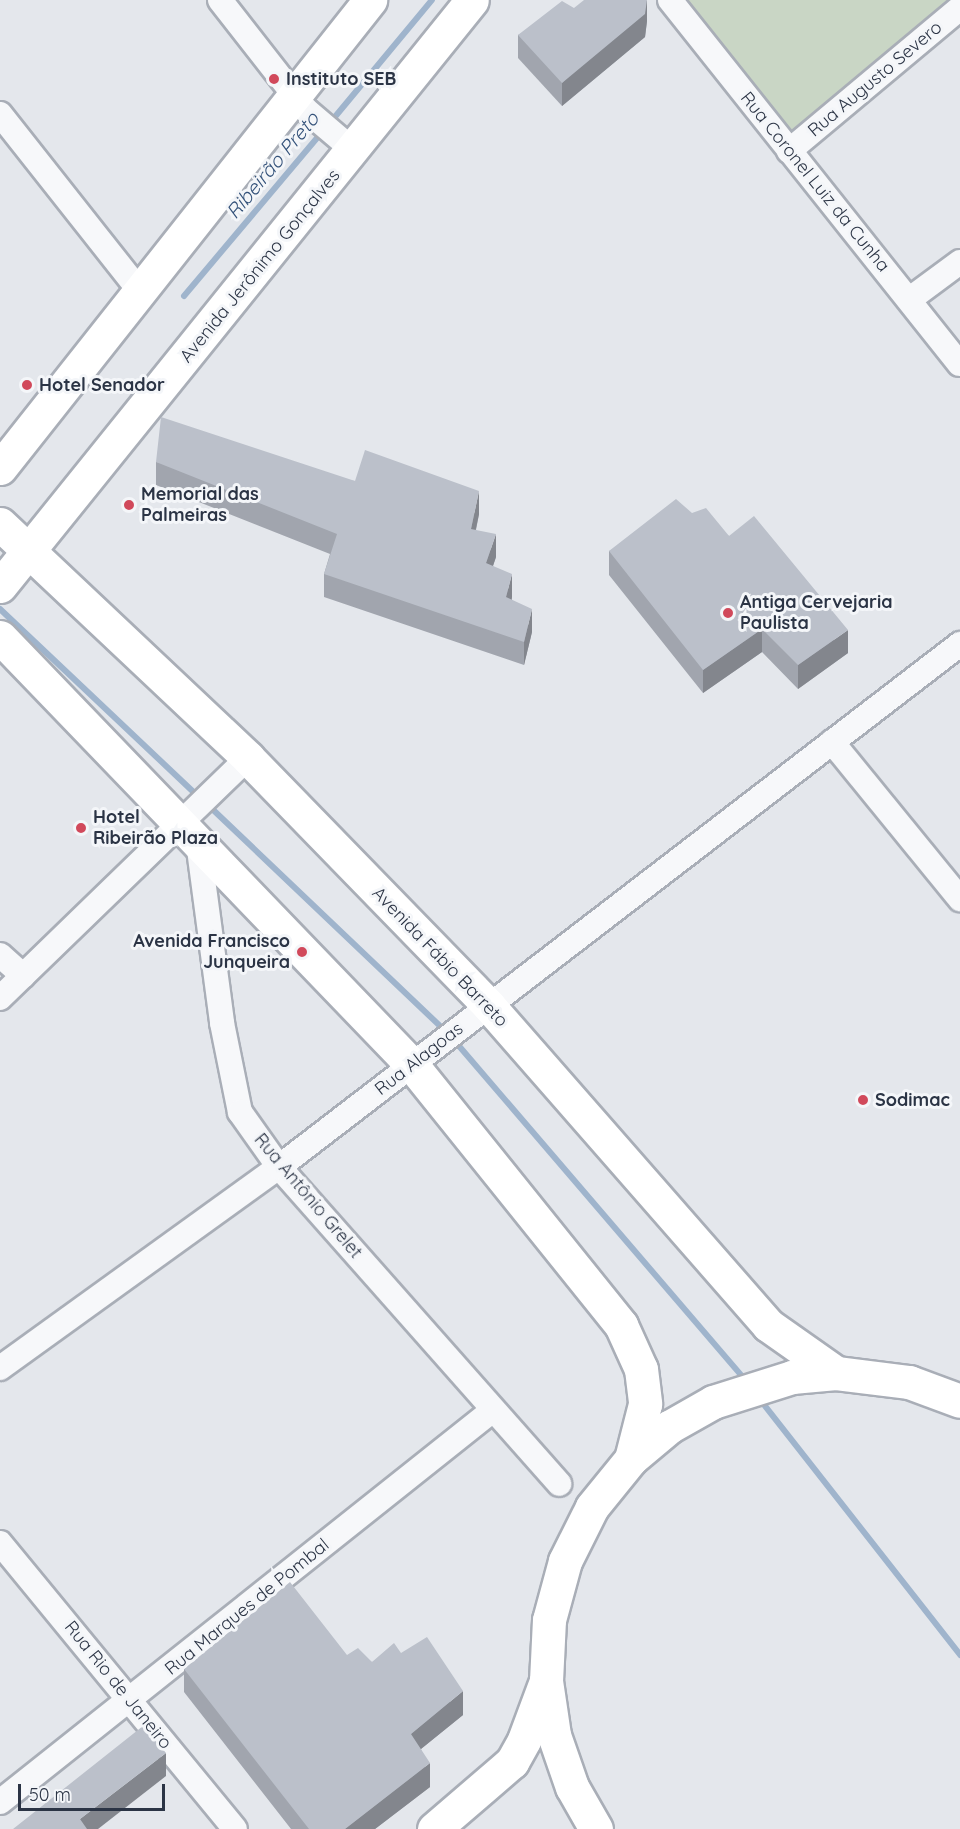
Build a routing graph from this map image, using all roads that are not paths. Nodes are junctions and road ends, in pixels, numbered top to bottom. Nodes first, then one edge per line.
1 (220, 0) edge
2 (370, 0) edge
3 (472, 0) edge
4 (670, 0) edge
5 (960, 8) edge
6 (300, 103) junction
7 (0, 114) edge
8 (347, 144) junction
9 (789, 151) junction
10 (960, 262) edge
11 (139, 290) junction
12 (910, 299) junction
13 (960, 364) edge
14 (0, 468) edge
15 (0, 524) edge
16 (16, 568) edge
17 (0, 637) edge
18 (960, 644) edge
19 (832, 742) junction
20 (244, 761) junction
21 (190, 827) junction
22 (960, 899) edge
23 (0, 955) edge
24 (23, 976) junction
25 (0, 998) edge
26 (480, 1013) junction
27 (416, 1063) junction
28 (279, 1167) junction
29 (0, 1368) edge
30 (836, 1373) junction
31 (960, 1401) edge
32 (493, 1410) junction
33 (631, 1459) junction
34 (559, 1484) dead end
35 (0, 1543) edge
36 (546, 1680) junction
37 (132, 1701) junction
38 (0, 1802) edge
39 (235, 1829) edge
40 (434, 1829) edge
41 (596, 1829) edge

1 - 6 street
2 - 6 main road
3 - 8 main road, Avenida Jerônimo Gonçalves
4 - 9 street, Rua Coronel Luiz da Cunha
5 - 9 street, Rua Augusto Severo
6 - 8 street
6 - 11 main road
7 - 11 street
8 - 16 main road, Avenida Jerônimo Gonçalves
9 - 12 street, Rua Coronel Luiz da Cunha
10 - 12 street
11 - 14 main road
12 - 13 street, Rua Coronel Luiz da Cunha
15 - 16 main road, Avenida Fábio Barreto
16 - 20 main road, Avenida Fábio Barreto
17 - 21 main road
18 - 19 street, Rua Alagoas
19 - 22 street
19 - 26 street, Rua Alagoas
20 - 21 street
20 - 26 main road, Avenida Fábio Barreto
21 - 24 street
21 - 27 main road
21 - 28 street, Rua Antônio Grelet
23 - 24 street
24 - 25 street
26 - 27 street, Rua Alagoas
26 - 30 main road, Avenida Fábio Barreto
27 - 28 street, Rua Alagoas
27 - 33 main road
28 - 29 street, Rua Alagoas
28 - 32 street, Rua Antônio Grelet
30 - 31 main road
30 - 33 main road
32 - 34 street, Rua Antônio Grelet
32 - 37 street, Rua Marques de Pombal
33 - 36 main road
35 - 37 street, Rua Rio de Janeiro
36 - 40 main road
36 - 41 main road
37 - 38 street, Rua Marques de Pombal
37 - 39 street, Rua Rio de Janeiro

